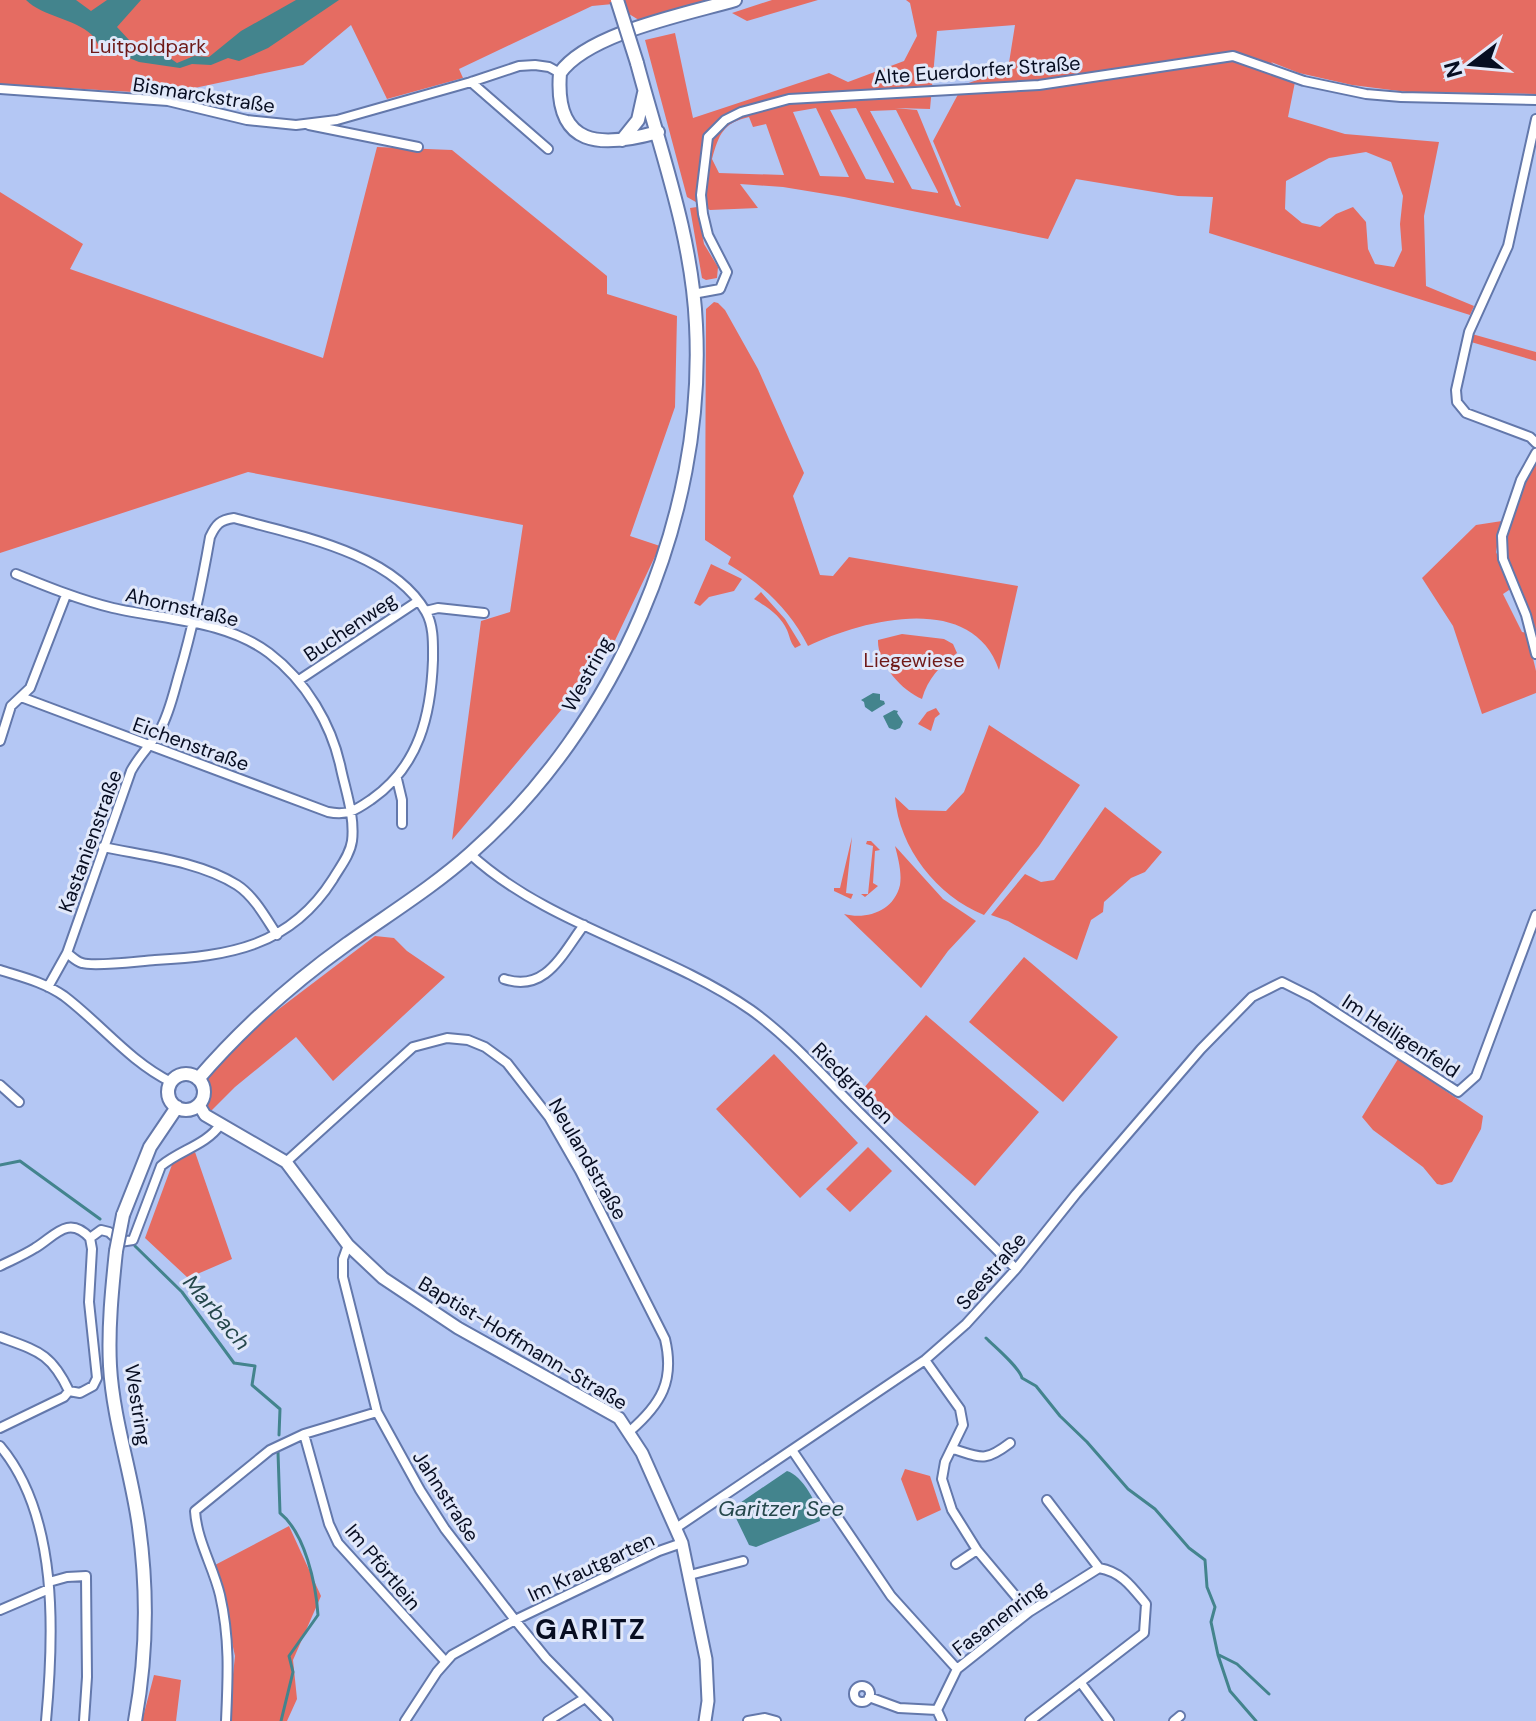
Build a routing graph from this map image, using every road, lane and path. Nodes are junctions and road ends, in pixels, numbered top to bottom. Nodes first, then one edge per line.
1 (617, 0) edge
2 (735, 0) edge
3 (560, 73) junction
4 (471, 82) junction
5 (0, 89) edge
6 (645, 90) junction
7 (1536, 100) edge
8 (1536, 119) edge
9 (307, 125) junction
10 (658, 132) junction
11 (621, 141) junction
12 (418, 147) dead end
13 (548, 149) dead end
14 (693, 294) junction
15 (1536, 443) edge
16 (1536, 453) edge
17 (16, 574) dead end
18 (66, 595) junction
19 (418, 601) junction
20 (426, 611) junction
21 (484, 613) dead end
22 (194, 623) junction
23 (1536, 654) edge
24 (299, 680) junction
25 (21, 697) junction
26 (2, 722) edge
27 (0, 741) edge
28 (147, 746) junction
29 (397, 779) junction
30 (351, 813) junction
31 (402, 824) dead end
32 (103, 847) junction
33 (470, 854) junction
34 (1536, 915) edge
35 (584, 925) junction
36 (277, 935) junction
37 (67, 953) junction
38 (0, 970) edge
39 (504, 979) dead end
40 (1282, 982) joint
41 (48, 987) junction
42 (198, 1079) junction
43 (171, 1082) junction
44 (0, 1085) edge
45 (19, 1102) dead end
46 (199, 1105) junction
47 (177, 1107) junction
48 (220, 1125) junction
49 (286, 1162) junction
50 (90, 1238) junction
51 (348, 1245) junction
52 (1, 1264) edge
53 (1016, 1269) junction
54 (0, 1337) edge
55 (925, 1360) junction
56 (69, 1391) junction
57 (377, 1412) junction
58 (0, 1428) edge
59 (630, 1431) junction
60 (304, 1434) junction
61 (1010, 1443) dead end
62 (0, 1446) edge
63 (953, 1449) junction
64 (792, 1450) junction
65 (1047, 1500) dead end
66 (676, 1528) junction
67 (682, 1543) junction
68 (977, 1550) junction
69 (743, 1561) dead end
70 (956, 1564) dead end
71 (1099, 1568) junction
72 (690, 1575) junction
73 (49, 1585) junction
74 (0, 1610) edge
75 (1029, 1612) junction
76 (515, 1620) junction
77 (445, 1661) junction
78 (957, 1669) junction
79 (1081, 1683) junction
80 (869, 1697) dead end
81 (585, 1698) junction
82 (937, 1710) junction
83 (46, 1721) edge
84 (84, 1721) edge
85 (135, 1721) edge
86 (226, 1721) edge
87 (405, 1721) edge
88 (548, 1721) edge
89 (608, 1721) edge
90 (705, 1721) edge
91 (748, 1721) edge
92 (776, 1721) edge
93 (942, 1721) edge
94 (1030, 1721) edge
95 (1109, 1721) edge

1 - 6 main road, Westring, bridge
2 - 3 main road
3 - 4 street, Bismarckstraße
3 - 11 main road
4 - 9 street, Bismarckstraße
4 - 13 street
5 - 9 street, Bismarckstraße
6 - 10 main road, Westring
6 - 11 main road
7 - 14 street, Alte Euerdorfer Straße
8 - 15 street
9 - 12 street, Bismarckstraße
10 - 11 main road
10 - 14 main road, Westring
14 - 33 main road, Westring
16 - 23 street
17 - 18 street, Ahornstraße
18 - 22 street, Ahornstraße
18 - 25 street
19 - 20 street
19 - 22 street, Kastanienstraße
19 - 24 street, Buchenweg
20 - 21 street, Buchenweg
20 - 29 street
22 - 24 street, Ahornstraße
22 - 28 street, Kastanienstraße
24 - 30 street, Ahornstraße
25 - 26 street
25 - 28 street, Eichenstraße
26 - 27 street
28 - 30 street, Eichenstraße
28 - 32 street, Kastanienstraße
29 - 30 street
29 - 31 street
30 - 36 street, Ahornstraße
32 - 36 street
32 - 37 street, Kastanienstraße
33 - 35 street, Riedgraben
33 - 42 main road, Westring
34 - 40 street, Im Heiligenfeld
35 - 39 street
35 - 53 street, Riedgraben
36 - 37 street, Ahornstraße
37 - 41 street, Kastanienstraße
38 - 41 street
40 - 53 street, Seestraße
41 - 43 street
42 - 43 main road
42 - 46 main road
43 - 47 main road
44 - 45 street
46 - 47 main road
46 - 48 street
47 - 85 main road, Westring, bridge
48 - 49 street
48 - 50 street
49 - 51 street, Baptist-Hoffmann-Straße
49 - 59 street, Neulandstraße
50 - 52 street
50 - 56 street
51 - 57 street, Jahnstraße
51 - 59 street, Baptist-Hoffmann-Straße
53 - 55 street, Seestraße
54 - 56 street
55 - 63 street
55 - 64 street, Seestraße
56 - 58 street
57 - 60 street
57 - 76 street, Jahnstraße
59 - 66 street, Baptist-Hoffmann-Straße
60 - 77 street, Im Pförtlein
60 - 86 street
61 - 63 street
62 - 73 street
63 - 68 street
64 - 66 street, Seestraße
64 - 78 street
65 - 71 street
66 - 67 street, Baptist-Hoffmann-Straße
67 - 72 street, Baptist-Hoffmann-Straße
67 - 76 street, Im Krautgarten
68 - 70 street
68 - 75 street
69 - 72 street
71 - 75 street, Fasanenring
71 - 79 street
72 - 90 street, Baptist-Hoffmann-Straße
73 - 74 street
73 - 83 street
73 - 84 street
75 - 78 street, Fasanenring
76 - 77 street, Im Krautgarten
76 - 81 street, Jahnstraße
77 - 87 street
78 - 82 street, Fasanenring
79 - 94 street
79 - 95 street
80 - 82 street
81 - 88 street
81 - 89 street, Jahnstraße
82 - 93 street
91 - 92 street

